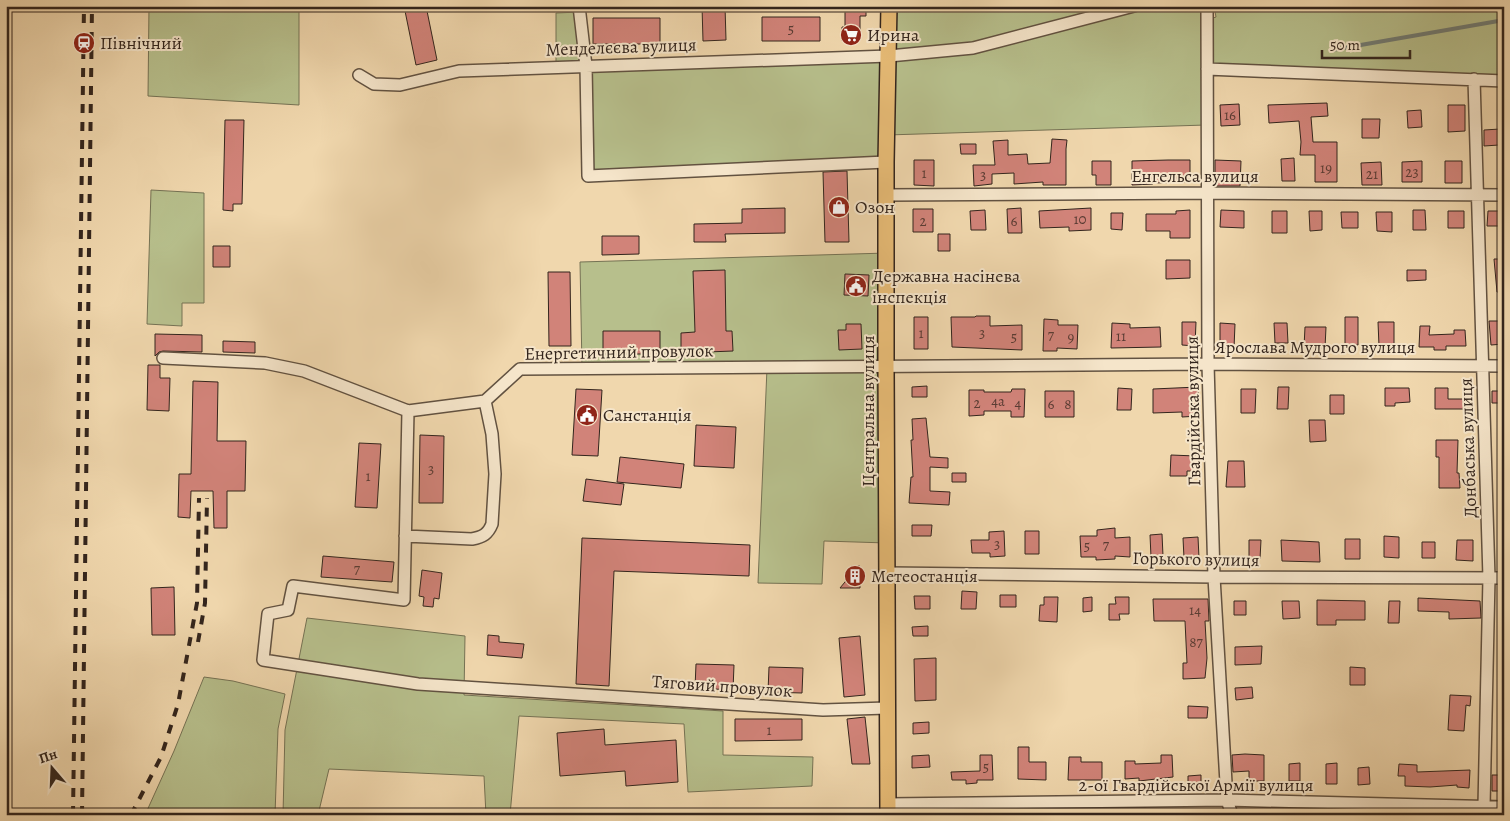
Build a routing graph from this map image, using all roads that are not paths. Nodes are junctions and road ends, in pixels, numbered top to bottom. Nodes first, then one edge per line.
1 (579, 6) edge
2 (889, 6) edge
3 (1134, 6) edge
4 (1207, 6) edge
5 (889, 56) junction
6 (586, 66) junction
7 (1207, 68) junction
8 (359, 75) dead end
9 (1474, 79) junction
10 (1504, 81) edge
11 (886, 162) junction
12 (1207, 193) junction
13 (887, 195) junction
14 (1477, 195) junction
15 (1504, 195) edge
16 (163, 358) dead end
17 (1208, 364) junction
18 (886, 366) junction
19 (1483, 366) junction
20 (1504, 366) edge
21 (485, 401) junction
22 (408, 411) junction
23 (405, 536) junction
24 (888, 573) junction
25 (1214, 577) junction
26 (1489, 578) junction
27 (1504, 578) edge
28 (887, 708) junction
29 (1227, 800) junction
30 (1504, 807) edge
31 (888, 809) edge
32 (1485, 811) edge
33 (1232, 815) edge

1 - 6 street
2 - 5 main road, Центральна вулиця
3 - 5 street, Менделєєва вулиця
4 - 7 street, Гвардійська вулиця
5 - 6 street, Менделєєва вулиця
5 - 11 main road, Центральна вулиця
6 - 8 street, Менделєєва вулиця
6 - 11 street
7 - 9 street
7 - 12 street, Гвардійська вулиця
9 - 10 street
9 - 14 street, Донбаська вулиця
11 - 13 main road, Центральна вулиця
12 - 13 street, Енгельса вулиця
12 - 14 street, Енгельса вулиця
12 - 17 street, Гвардійська вулиця
13 - 18 main road, Центральна вулиця
14 - 15 street, Енгельса вулиця
14 - 19 street, Донбаська вулиця
16 - 22 street
17 - 18 street, Ярослава Мудрого вулиця
17 - 19 street, Ярослава Мудрого вулиця
17 - 25 street, Гвардійська вулиця
18 - 21 street, Енергетичний провулок
18 - 24 main road, Центральна вулиця
19 - 20 street, Ярослава Мудрого вулиця
19 - 26 street, Донбаська вулиця
21 - 22 street
21 - 23 street
22 - 23 street
23 - 28 street, Тяговий провулок
24 - 25 street, Горького вулиця
24 - 28 main road, Центральна вулиця
25 - 26 street, Горького вулиця
25 - 29 street, Гвардійська вулиця
26 - 27 street, Горького вулиця
26 - 32 street, Донбаська вулиця
28 - 31 main road, Центральна вулиця
29 - 31 street, 2-ої Гвардійської Армії вулиця
29 - 32 street, 2-ої Гвардійської Армії вулиця
29 - 33 street, Гвардійська вулиця
30 - 32 street, 2-ої Гвардійської Армії вулиця

